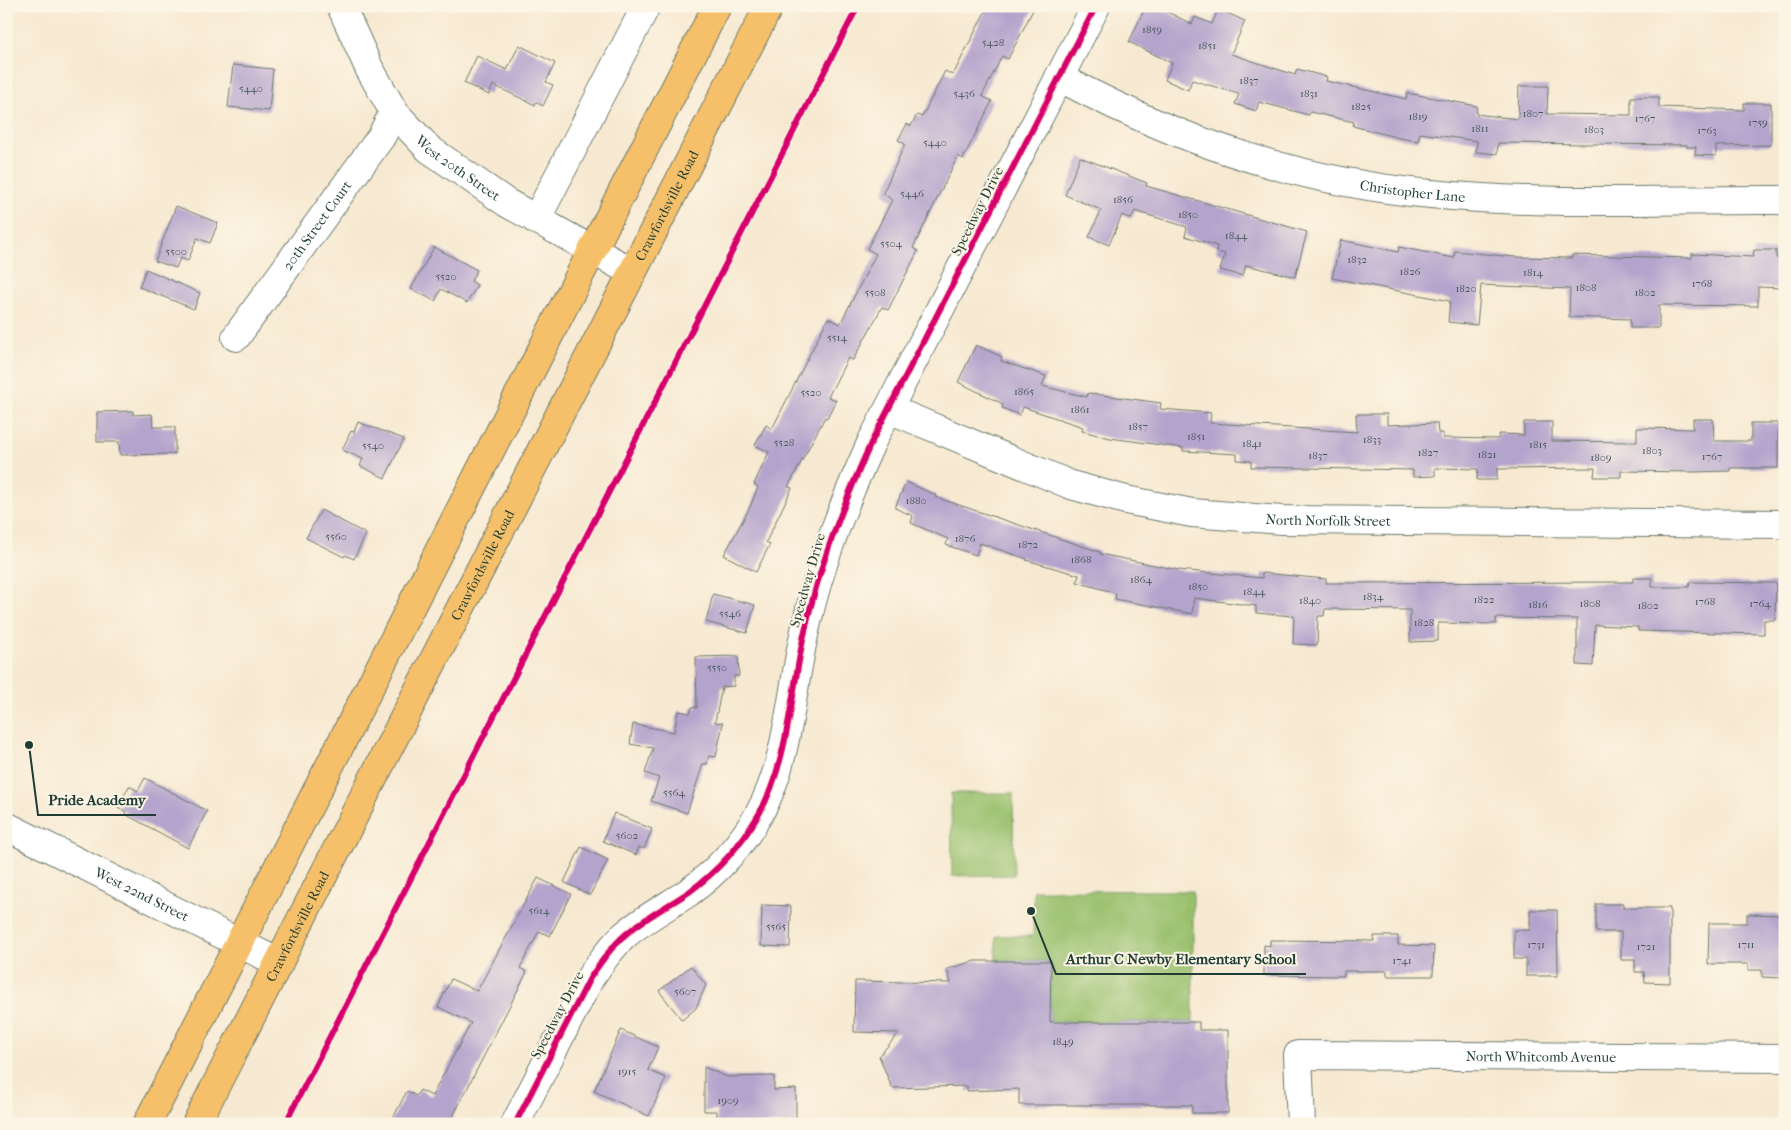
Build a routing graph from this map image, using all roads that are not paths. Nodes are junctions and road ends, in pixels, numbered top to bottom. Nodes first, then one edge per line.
1 (341, 6) edge
2 (646, 6) edge
3 (717, 6) edge
4 (769, 6) edge
5 (1096, 6) edge
6 (1060, 77) junction
7 (394, 112) junction
8 (1785, 200) edge
9 (536, 220) junction
10 (592, 250) junction
11 (632, 272) junction
12 (236, 337) dead end
13 (889, 409) junction
14 (1785, 524) edge
15 (6, 826) edge
16 (240, 944) junction
17 (278, 963) junction
18 (1785, 1058) edge
19 (524, 1120) edge
20 (147, 1124) edge
21 (196, 1124) edge
22 (1301, 1124) edge

1 - 7 street, West 20th Street
2 - 9 street
3 - 10 main road
4 - 11 main road, Crawfordsville Road
5 - 6 street, Speedway Drive
6 - 8 street, Christopher Lane
6 - 13 street, Speedway Drive
7 - 9 street, West 20th Street
7 - 12 street, 20th Street Court
9 - 10 street, West 20th Street
10 - 11 street, West 20th Street
10 - 16 main road
11 - 17 main road, Crawfordsville Road
13 - 14 street, North Norfolk Street
13 - 19 street, Speedway Drive
15 - 16 street, West 22nd Street
16 - 17 street, West 22nd Street
16 - 20 main road
17 - 21 main road, Crawfordsville Road
18 - 22 street, North Whitcomb Avenue

